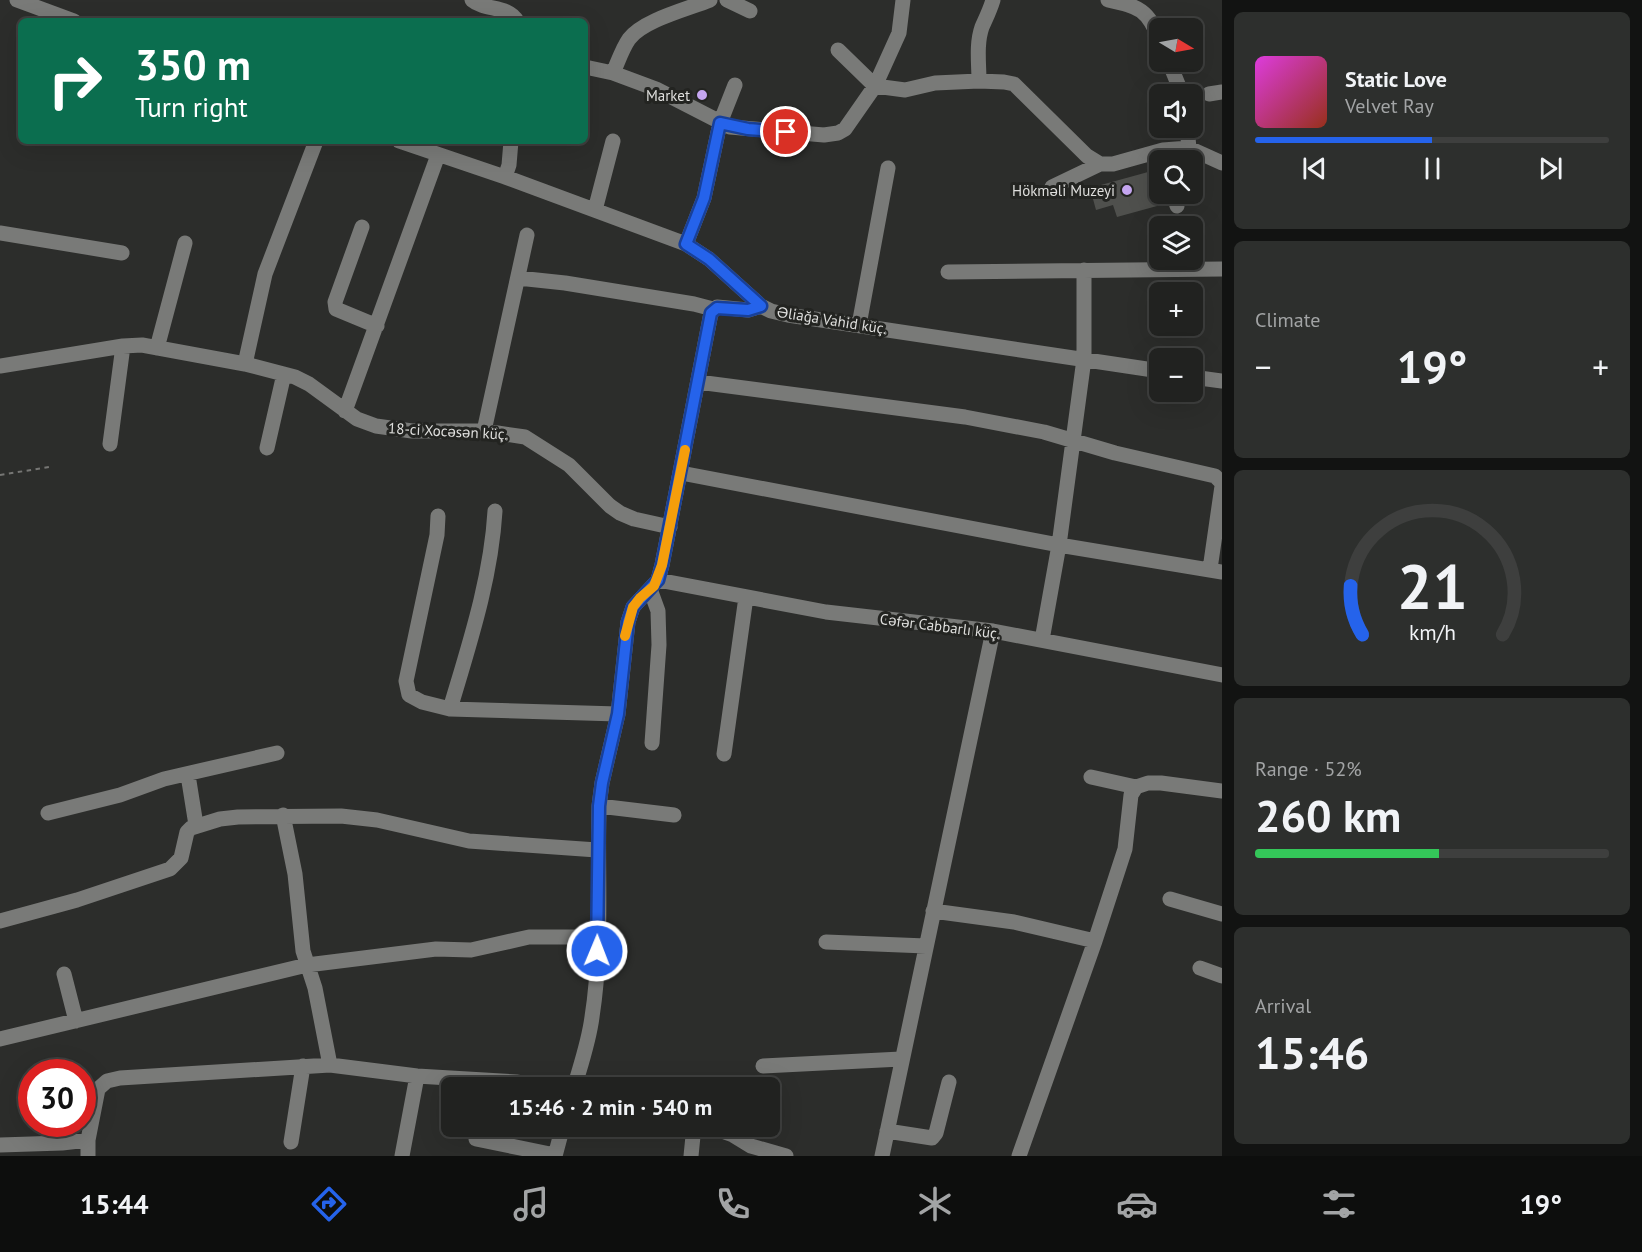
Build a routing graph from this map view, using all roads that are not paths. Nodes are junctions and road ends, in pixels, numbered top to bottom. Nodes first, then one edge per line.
1 (17, 0) edge
2 (472, 0) edge
3 (710, 0) edge
4 (727, 0) edge
5 (903, 0) edge
6 (993, 0) edge
7 (1108, 0) edge
8 (750, 11) dead end
9 (66, 18) edge
10 (514, 18) edge
11 (1150, 18) edge
12 (838, 50) dead end
13 (588, 68) edge
14 (613, 74) junction
15 (979, 81) junction
16 (735, 85) dead end
17 (875, 86) junction
18 (720, 123) junction
19 (1188, 138) edge
20 (613, 141) dead end
21 (315, 144) edge
22 (407, 144) edge
23 (511, 144) edge
24 (1189, 148) junction
25 (1182, 150) edge
26 (438, 155) junction
27 (1149, 158) edge
28 (1222, 163) edge
29 (1100, 164) junction
30 (888, 168) dead end
31 (505, 177) junction
32 (1052, 187) dead end
33 (595, 210) junction
34 (362, 227) dead end
35 (0, 233) edge
36 (527, 234) dead end
37 (184, 243) dead end
38 (686, 244) junction
39 (122, 253) dead end
40 (1222, 269) edge
41 (1084, 270) junction
42 (948, 272) dead end
43 (518, 278) junction
44 (761, 306) junction
45 (713, 309) junction
46 (859, 325) junction
47 (377, 326) junction
48 (123, 346) junction
49 (158, 348) junction
50 (1084, 359) junction
51 (244, 364) junction
52 (0, 366) edge
53 (1149, 369) edge
54 (284, 374) junction
55 (1203, 378) edge
56 (1222, 381) edge
57 (698, 382) junction
58 (345, 411) junction
59 (484, 431) junction
60 (1074, 441) junction
61 (110, 444) dead end
62 (267, 448) dead end
63 (681, 473) junction
64 (495, 512) dead end
65 (438, 516) dead end
66 (670, 526) junction
67 (1059, 545) junction
68 (1216, 571) edge
69 (654, 584) junction
70 (746, 597) junction
71 (993, 631) junction
72 (1042, 640) junction
73 (1222, 675) edge
74 (450, 709) junction
75 (618, 714) junction
76 (652, 743) dead end
77 (277, 753) dead end
78 (724, 754) dead end
79 (188, 775) junction
80 (1091, 777) dead end
81 (1136, 787) junction
82 (1222, 791) edge
83 (599, 806) junction
84 (48, 813) dead end
85 (283, 815) junction
86 (674, 815) dead end
87 (196, 825) junction
88 (597, 850) junction
89 (1170, 899) dead end
90 (933, 911) junction
91 (1222, 914) edge
92 (0, 921) edge
93 (598, 938) junction
94 (1095, 941) junction
95 (826, 942) dead end
96 (926, 945) junction
97 (307, 965) junction
98 (1200, 968) dead end
99 (64, 974) dead end
100 (1222, 976) edge
101 (76, 1021) junction
102 (0, 1039) edge
103 (901, 1059) junction
104 (330, 1065) junction
105 (303, 1066) junction
106 (764, 1066) dead end
107 (417, 1076) junction
108 (441, 1077) edge
109 (577, 1077) edge
110 (949, 1082) dead end
111 (887, 1131) junction
112 (560, 1137) edge
113 (694, 1137) edge
114 (735, 1137) edge
115 (476, 1138) dead end
116 (88, 1140) junction
117 (291, 1142) dead end
118 (0, 1145) edge
119 (750, 1151) edge
120 (88, 1156) edge
121 (402, 1156) edge
122 (555, 1156) edge
123 (691, 1156) edge
124 (786, 1156) edge
125 (882, 1156) edge
126 (1019, 1156) edge

1 - 9 street
2 - 10 street
3 - 14 street
4 - 8 street
5 - 17 street
6 - 15 street
7 - 11 street
12 - 17 street
13 - 14 street
14 - 18 street
15 - 17 street
15 - 29 street
16 - 18 street
17 - 18 street
18 - 38 street
19 - 24 street
20 - 33 street
21 - 51 street
22 - 26 street, Əliağa Vahid küç.
23 - 31 street
24 - 25 street
24 - 28 street
26 - 31 street, Əliağa Vahid küç.
26 - 47 street
27 - 29 street
29 - 32 street
30 - 46 street
31 - 33 street, Əliağa Vahid küç.
33 - 38 street, Əliağa Vahid küç.
34 - 47 street
35 - 39 street
36 - 43 street
37 - 49 street
38 - 44 street, Əliağa Vahid küç.
40 - 41 street
41 - 42 street
41 - 50 street
43 - 45 street
43 - 59 street
44 - 45 street
44 - 46 street, Əliağa Vahid küç.
45 - 57 street
46 - 50 street, Əliağa Vahid küç.
47 - 58 street
48 - 49 street, 18-ci Xocəsən küç.
48 - 52 street, 18-ci Xocəsən küç.
48 - 61 street
49 - 51 street, 18-ci Xocəsən küç.
50 - 53 street, Əliağa Vahid küç.
50 - 60 street
51 - 54 street, 18-ci Xocəsən küç.
54 - 58 street, 18-ci Xocəsən küç.
54 - 62 street
55 - 56 street
57 - 60 street
57 - 63 street
58 - 59 street, 18-ci Xocəsən küç.
59 - 66 street, 18-ci Xocəsən küç.
60 - 67 street
60 - 68 street
63 - 66 street
63 - 67 street
64 - 74 street
65 - 74 street
66 - 69 street
67 - 68 street
67 - 72 street
69 - 70 street, Cəfər Cabbarlı küç.
69 - 75 street
69 - 76 street
70 - 71 street, Cəfər Cabbarlı küç.
70 - 78 street
71 - 72 street, Cəfər Cabbarlı küç.
71 - 90 street
72 - 73 street, Cəfər Cabbarlı küç.
74 - 75 street
75 - 83 street
77 - 79 street
79 - 84 street
79 - 87 street
80 - 81 street
81 - 82 street
81 - 94 street
83 - 86 street
83 - 88 street
85 - 87 street
85 - 88 street
85 - 97 street
87 - 92 street
88 - 93 street
89 - 91 street
90 - 94 street
90 - 96 street
93 - 97 street
93 - 109 street
94 - 126 street
95 - 96 street
96 - 103 street
97 - 101 street
97 - 104 street
98 - 100 street
99 - 101 street
101 - 102 street
103 - 106 street
103 - 111 street
104 - 105 street
104 - 107 street
105 - 116 street
105 - 117 street
107 - 108 street
107 - 121 street
110 - 111 street
111 - 125 street
112 - 122 street
113 - 123 street
114 - 119 street
115 - 122 street
116 - 118 street
116 - 120 street
119 - 124 street

